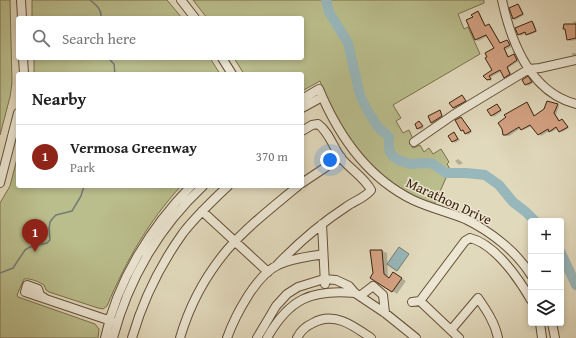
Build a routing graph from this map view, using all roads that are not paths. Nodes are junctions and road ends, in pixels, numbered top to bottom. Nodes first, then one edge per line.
1 (21, 0) edge
2 (181, 0) edge
3 (502, 0) edge
4 (22, 16) edge
5 (193, 16) edge
6 (23, 60) edge
7 (223, 60) edge
8 (576, 60) edge
9 (528, 69) junction
10 (24, 72) edge
11 (231, 72) edge
12 (321, 93) junction
13 (304, 98) edge
14 (576, 104) edge
15 (304, 106) edge
16 (16, 121) edge
17 (304, 130) edge
18 (414, 142) dead end
19 (341, 157) junction
20 (304, 182) edge
21 (0, 183) edge
22 (189, 188) edge
23 (201, 188) edge
24 (226, 188) edge
25 (296, 188) edge
26 (202, 211) junction
27 (322, 224) junction
28 (235, 241) junction
29 (323, 254) junction
30 (277, 265) junction
31 (528, 271) edge
32 (268, 272) junction
33 (324, 279) junction
34 (325, 292) junction
35 (358, 294) junction
36 (528, 295) edge
37 (46, 299) dead end
38 (385, 313) junction
39 (268, 318) junction
40 (113, 322) junction
41 (276, 323) junction
42 (540, 326) edge
43 (553, 326) edge
44 (451, 330) junction
45 (105, 338) edge
46 (113, 338) edge
47 (132, 338) edge
48 (180, 338) edge
49 (227, 338) edge
50 (256, 338) edge
51 (267, 338) edge
52 (297, 338) edge
53 (371, 338) edge
54 (416, 338) edge
55 (459, 338) edge
56 (498, 338) edge
57 (542, 338) edge
58 (555, 338) edge

1 - 4 street
2 - 5 street
3 - 9 street
6 - 10 street
7 - 11 street
8 - 9 street
9 - 14 street
9 - 18 street
12 - 13 street
12 - 15 street
12 - 31 street, Marathon Drive
16 - 21 street
17 - 19 street
19 - 20 street
19 - 27 street
22 - 40 street
23 - 40 street
24 - 26 street
25 - 28 street
26 - 28 street
26 - 47 street
27 - 29 street
27 - 30 street
28 - 32 street
28 - 48 street
29 - 30 street
29 - 33 street
30 - 32 street
32 - 49 street
33 - 34 street
33 - 35 street
33 - 39 street
34 - 35 street
34 - 41 street
35 - 38 street
35 - 38 street
36 - 44 street
37 - 40 street
38 - 54 street
39 - 41 street
39 - 50 street
40 - 45 street
40 - 46 street
41 - 51 street
42 - 57 street
43 - 58 street
44 - 55 street
44 - 56 street
52 - 53 street

